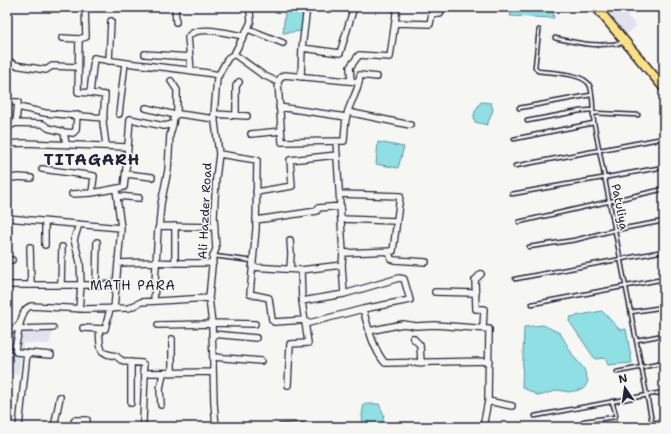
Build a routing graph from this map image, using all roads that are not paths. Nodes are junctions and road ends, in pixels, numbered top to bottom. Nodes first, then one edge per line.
1 (86, 7) edge
2 (126, 7) edge
3 (141, 7) edge
4 (175, 7) edge
5 (248, 7) edge
6 (307, 7) edge
7 (354, 7) edge
8 (397, 7) edge
9 (442, 7) edge
10 (596, 7) edge
11 (149, 8) edge
12 (112, 21) dead end
13 (176, 22) dead end
14 (395, 23) junction
15 (248, 29) junction
16 (539, 30) dead end
17 (243, 36) junction
18 (62, 38) dead end
19 (554, 38) dead end
20 (79, 39) junction
21 (626, 42) junction
22 (283, 43) dead end
23 (302, 48) junction
24 (145, 54) dead end
25 (234, 54) junction
26 (190, 57) junction
27 (7, 60) edge
28 (109, 61) junction
29 (125, 63) junction
30 (78, 67) junction
31 (191, 70) junction
32 (219, 75) junction
33 (301, 77) junction
34 (377, 77) dead end
35 (171, 81) dead end
36 (351, 81) junction
37 (239, 82) dead end
38 (278, 82) junction
39 (359, 82) junction
40 (664, 88) edge
41 (90, 93) junction
42 (591, 95) junction
43 (7, 102) edge
44 (18, 107) junction
45 (279, 107) junction
46 (146, 108) dead end
47 (519, 108) dead end
48 (592, 112) junction
49 (119, 114) dead end
50 (176, 114) junction
51 (638, 114) dead end
52 (77, 115) junction
53 (236, 115) junction
54 (347, 115) junction
55 (214, 116) junction
56 (247, 116) dead end
57 (104, 118) junction
58 (527, 121) dead end
59 (16, 123) junction
60 (594, 123) junction
61 (173, 124) junction
62 (410, 125) dead end
63 (7, 127) edge
64 (281, 131) junction
65 (64, 132) junction
66 (251, 134) dead end
67 (664, 138) edge
68 (514, 139) dead end
69 (336, 141) junction
70 (7, 144) edge
71 (66, 144) junction
72 (106, 145) junction
73 (127, 147) junction
74 (600, 150) junction
75 (220, 154) junction
76 (337, 155) junction
77 (515, 166) dead end
78 (664, 167) edge
79 (42, 169) dead end
80 (126, 174) junction
81 (152, 177) dead end
82 (31, 178) dead end
83 (605, 178) junction
84 (7, 179) edge
85 (664, 189) edge
86 (116, 190) junction
87 (256, 192) junction
88 (92, 193) junction
89 (72, 194) dead end
90 (340, 194) junction
91 (512, 194) dead end
92 (118, 196) junction
93 (139, 198) dead end
94 (610, 200) junction
95 (340, 206) junction
96 (7, 218) edge
97 (341, 218) junction
98 (256, 220) junction
99 (396, 221) junction
100 (664, 221) edge
101 (45, 222) junction
102 (519, 222) dead end
103 (79, 224) junction
104 (159, 226) junction
105 (175, 226) junction
106 (215, 227) junction
107 (121, 228) junction
108 (615, 230) junction
109 (290, 240) dead end
110 (97, 242) dead end
111 (45, 245) dead end
112 (30, 247) dead end
113 (62, 247) dead end
114 (529, 247) dead end
115 (664, 251) edge
116 (343, 252) junction
117 (389, 252) junction
118 (213, 256) junction
119 (621, 259) junction
120 (155, 262) junction
121 (426, 262) dead end
122 (176, 263) junction
123 (213, 263) junction
124 (118, 264) junction
125 (253, 264) junction
126 (342, 265) junction
127 (290, 269) junction
128 (301, 270) junction
129 (481, 274) dead end
130 (664, 278) edge
131 (515, 279) dead end
132 (7, 284) edge
133 (31, 284) junction
134 (116, 284) junction
135 (61, 285) junction
136 (81, 285) junction
137 (96, 285) junction
138 (626, 286) junction
139 (435, 292) dead end
140 (476, 293) junction
141 (344, 294) junction
142 (209, 298) junction
143 (154, 301) junction
144 (302, 301) junction
145 (532, 304) dead end
146 (664, 307) edge
147 (79, 309) junction
148 (112, 309) junction
149 (363, 310) junction
150 (631, 312) junction
151 (305, 322) junction
152 (212, 324) junction
153 (255, 324) dead end
154 (158, 325) dead end
155 (20, 326) junction
156 (53, 328) dead end
157 (83, 328) dead end
158 (483, 328) junction
159 (99, 329) junction
160 (7, 331) edge
161 (369, 331) junction
162 (212, 334) junction
163 (664, 335) edge
164 (256, 338) dead end
165 (412, 338) dead end
166 (172, 339) dead end
167 (637, 340) junction
168 (27, 353) junction
169 (51, 355) dead end
170 (213, 357) junction
171 (261, 361) dead end
172 (489, 361) junction
173 (131, 362) junction
174 (421, 363) junction
175 (664, 363) edge
176 (642, 367) junction
177 (213, 372) junction
178 (617, 372) dead end
179 (145, 373) junction
180 (163, 373) junction
181 (172, 373) junction
182 (288, 385) dead end
183 (664, 392) edge
184 (647, 395) junction
185 (60, 397) dead end
186 (488, 401) junction
187 (612, 401) junction
188 (131, 403) dead end
189 (161, 405) dead end
190 (512, 406) dead end
191 (535, 416) dead end
192 (87, 420) dead end
193 (143, 421) dead end
194 (664, 421) edge
195 (653, 423) junction
196 (302, 426) dead end
197 (19, 427) edge
198 (54, 427) edge
199 (71, 427) edge
200 (216, 427) edge
201 (281, 427) edge
202 (482, 427) edge
203 (582, 427) edge
204 (653, 427) edge

1 - 20 street
2 - 3 street
3 - 11 street
4 - 13 street
5 - 15 street
6 - 23 street
7 - 23 street
8 - 14 street
9 - 14 street
10 - 21 main road
12 - 28 street
14 - 36 street
15 - 17 street, Ali Hazder Road
15 - 22 street
16 - 42 lane, Patuliya
17 - 25 street, Ali Hazder Road
17 - 26 street
18 - 20 street
19 - 21 lane
20 - 30 street
21 - 40 main road
23 - 33 street
24 - 26 street
25 - 32 street, Ali Hazder Road
25 - 38 street
26 - 31 street
27 - 30 street
28 - 29 street
28 - 41 street
29 - 31 street
29 - 49 street
30 - 41 street
31 - 32 street
32 - 55 street, Ali Hazder Road
33 - 36 street
33 - 38 street
34 - 39 street
35 - 50 street
36 - 39 street
37 - 53 street
38 - 45 street
39 - 54 street
41 - 57 street
42 - 47 lane
42 - 48 lane, Patuliya
43 - 44 street
44 - 52 street
44 - 59 street
45 - 54 street
45 - 64 street
46 - 50 street
48 - 51 lane
48 - 58 lane
48 - 60 lane, Patuliya
50 - 55 street
50 - 61 street
52 - 57 street
52 - 65 street
53 - 55 street
53 - 56 street
54 - 62 street
54 - 69 street
55 - 75 street, Ali Hazder Road
57 - 72 street
59 - 63 street
59 - 65 street
60 - 68 lane
60 - 74 lane, Patuliya
61 - 73 street
61 - 104 street
64 - 66 street
64 - 69 street
65 - 71 street
67 - 74 lane
69 - 76 street
70 - 71 street
71 - 72 street
72 - 73 street
73 - 80 street
74 - 77 lane
74 - 83 lane, Patuliya
75 - 87 street
75 - 106 street, Ali Hazder Road
76 - 87 street
76 - 90 street
78 - 83 lane
79 - 88 street
80 - 81 street
80 - 86 street
82 - 84 street
83 - 91 lane
83 - 94 lane, Patuliya
85 - 94 lane
86 - 88 street
86 - 92 street
87 - 98 street
88 - 89 street
90 - 95 street
90 - 99 street
92 - 93 street
92 - 107 street
94 - 102 lane
94 - 108 lane, Patuliya
95 - 97 street
95 - 98 street
96 - 101 street
97 - 99 street
97 - 116 street
98 - 125 street
99 - 117 street
100 - 108 lane
101 - 103 street
101 - 111 street
103 - 107 street
103 - 136 street
104 - 105 street
104 - 120 street
105 - 106 street
105 - 122 street
106 - 118 street, Ali Hazder Road
107 - 124 street
108 - 114 lane
108 - 119 lane, Patuliya
109 - 127 street
110 - 137 street
112 - 133 street
113 - 135 street
115 - 119 lane
116 - 117 street
116 - 126 street
117 - 121 street
118 - 123 street, Ali Hazder Road
118 - 125 lane
119 - 131 lane
119 - 138 lane, Patuliya
120 - 122 street
120 - 124 street
120 - 143 street
122 - 123 street
123 - 142 street, Ali Hazder Road
124 - 134 street
125 - 127 street
125 - 151 street
126 - 128 street
126 - 141 street
127 - 128 street
128 - 144 street
129 - 140 street
130 - 138 lane
132 - 133 street
133 - 135 street
134 - 137 street
134 - 148 street
135 - 136 street
136 - 137 street
136 - 147 street
138 - 145 lane
138 - 150 lane, Patuliya
139 - 140 street
140 - 158 street
141 - 144 street
141 - 149 street
142 - 143 street
142 - 152 street, Ali Hazder Road
143 - 148 street
144 - 151 street
146 - 150 lane
147 - 148 street
147 - 155 street
148 - 159 street
149 - 151 street
149 - 161 street
150 - 167 lane, Patuliya
151 - 182 street
152 - 153 street
152 - 154 street
152 - 162 street, Ali Hazder Road
155 - 156 street
155 - 160 street
155 - 168 street
157 - 159 street
158 - 161 street
158 - 172 street
159 - 173 street
161 - 174 street
162 - 164 street
162 - 170 street, Ali Hazder Road
163 - 167 lane
165 - 174 street
166 - 181 street
167 - 176 lane, Patuliya
168 - 169 street
168 - 197 street
170 - 171 street
170 - 177 street, Ali Hazder Road
172 - 174 street
172 - 186 street
173 - 179 street
173 - 188 street
175 - 176 lane
176 - 178 lane
176 - 184 lane, Patuliya
177 - 181 street
177 - 200 street, Ali Hazder Road
179 - 180 street
179 - 193 street
180 - 181 street
180 - 189 street
183 - 184 lane
184 - 187 lane
184 - 195 lane, Patuliya
185 - 198 street
186 - 190 street
186 - 202 street
187 - 191 lane
187 - 203 lane
192 - 199 street
194 - 195 lane
195 - 204 lane, Patuliya
196 - 201 street

